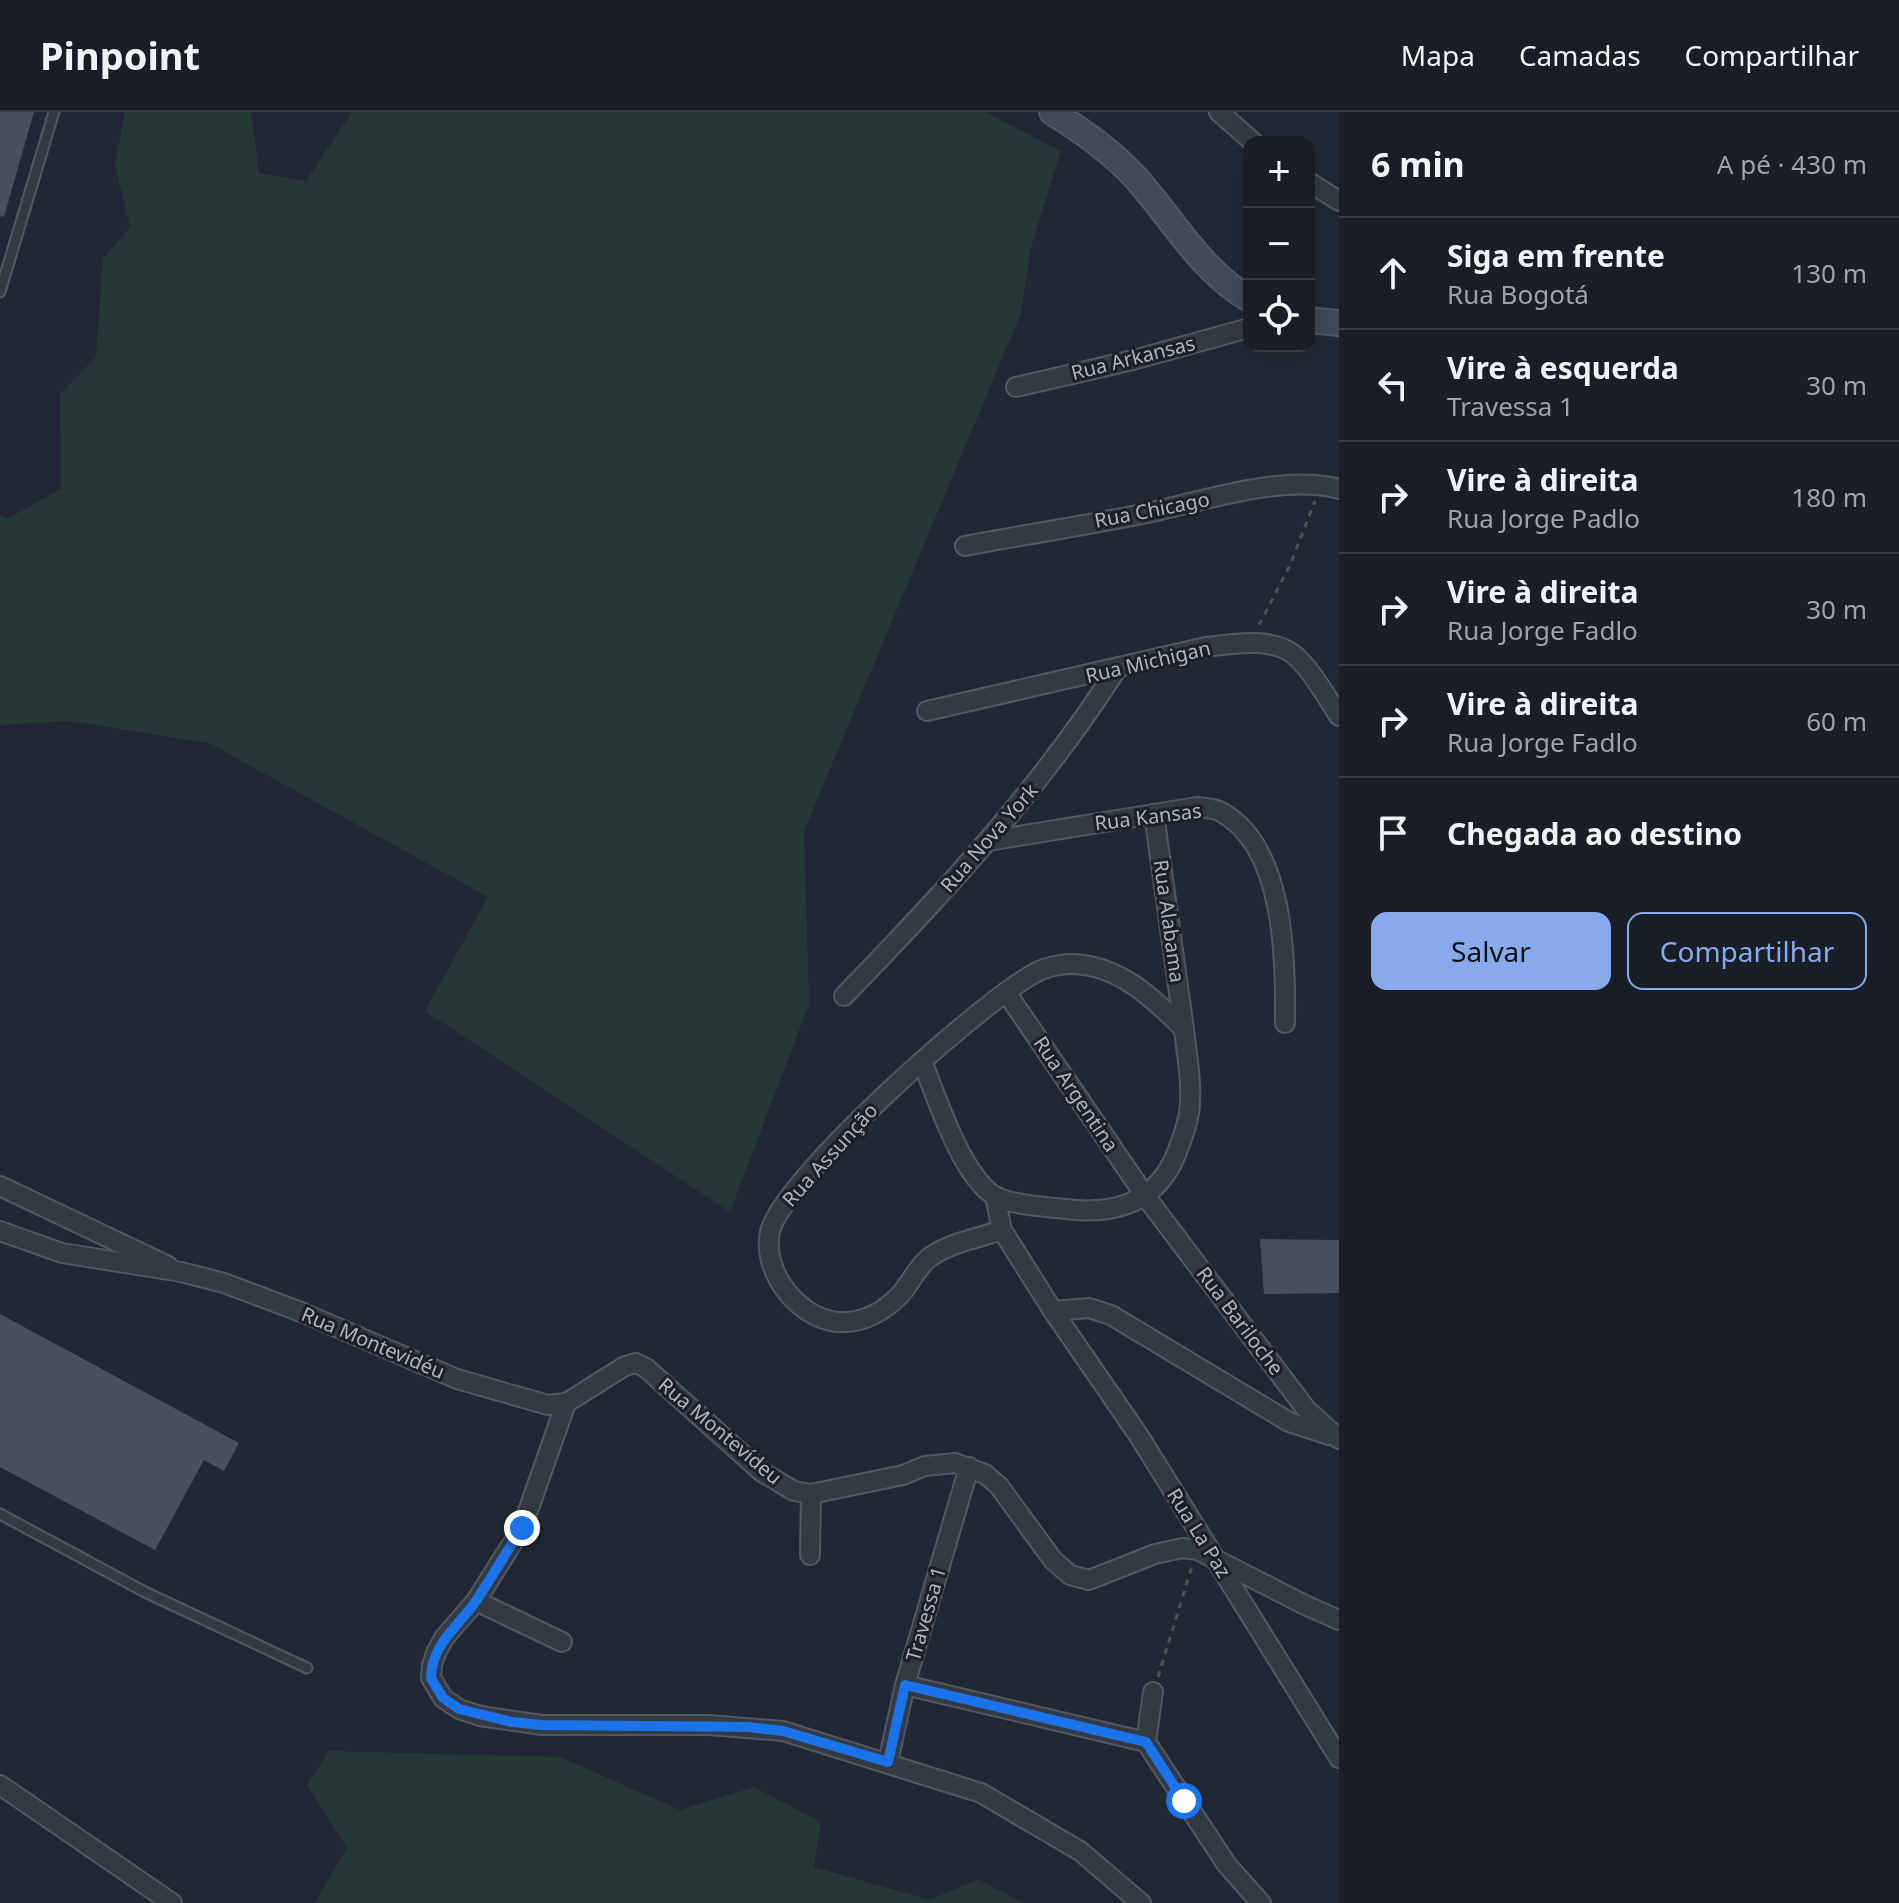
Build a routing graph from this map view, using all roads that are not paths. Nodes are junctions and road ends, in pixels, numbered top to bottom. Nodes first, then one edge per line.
1 (54, 112) edge
2 (1052, 112) edge
3 (1219, 112) edge
4 (1246, 136) edge
5 (1315, 186) edge
6 (1339, 201) edge
7 (0, 292) edge
8 (1243, 294) edge
9 (1315, 321) edge
10 (1339, 323) edge
11 (1243, 330) edge
12 (1016, 387) dead end
13 (1330, 487) edge
14 (965, 546) dead end
15 (1118, 667) junction
16 (927, 711) dead end
17 (1339, 716) edge
18 (1154, 814) junction
19 (988, 841) junction
20 (1006, 992) junction
21 (844, 996) dead end
22 (1285, 1023) dead end
23 (1184, 1029) junction
24 (922, 1061) junction
25 (0, 1186) edge
26 (995, 1196) junction
27 (1146, 1197) junction
28 (1002, 1230) junction
29 (0, 1231) edge
30 (181, 1272) junction
31 (1053, 1311) junction
32 (566, 1403) junction
33 (1337, 1438) edge
34 (969, 1467) junction
35 (811, 1494) junction
36 (0, 1514) edge
37 (1205, 1554) junction
38 (810, 1555) dead end
39 (476, 1601) junction
40 (1339, 1620) edge
41 (562, 1642) dead end
42 (307, 1668) dead end
43 (905, 1685) junction
44 (1153, 1692) road end
45 (1146, 1742) junction
46 (1339, 1758) edge
47 (888, 1762) junction
48 (0, 1785) edge
49 (172, 1903) edge
50 (1141, 1903) edge
51 (1261, 1903) edge

1 - 7 lane
2 - 8 main road
3 - 4 street
5 - 6 street
9 - 10 main road
11 - 12 street, Rua Arkansas
13 - 14 street, Rua Chicago
15 - 16 street, Rua Michigan
15 - 17 street, Rua Michigan
15 - 19 street, Rua Nova York
18 - 19 street, Rua Kansas
18 - 22 street, Rua Kansas
18 - 23 street, Rua Alabama
19 - 21 street, Rua Nova York
20 - 23 street, Rua Assunção
20 - 24 street, Rua Assunção
20 - 27 street, Rua Argentina
23 - 27 street, Rua Alabama
24 - 26 street
24 - 28 street, Rua Assunção
25 - 30 street, Rua Montevidéu
26 - 27 street
26 - 28 street
27 - 33 street, Rua Bariloche
28 - 31 street
29 - 30 street, Rua Montevidéu
30 - 32 street, Rua Montevidéu
31 - 33 street
31 - 37 street, Rua La Paz
32 - 35 street, Rua Montevídeu
32 - 39 street
34 - 35 street
34 - 37 street
34 - 43 street, Travessa 1
35 - 38 street
36 - 42 lane
37 - 40 street
37 - 46 street, Rua La Paz
39 - 41 street
39 - 47 street
43 - 45 street
43 - 47 street, Travessa 1
44 - 45 street
45 - 51 street
47 - 50 street
48 - 49 street

